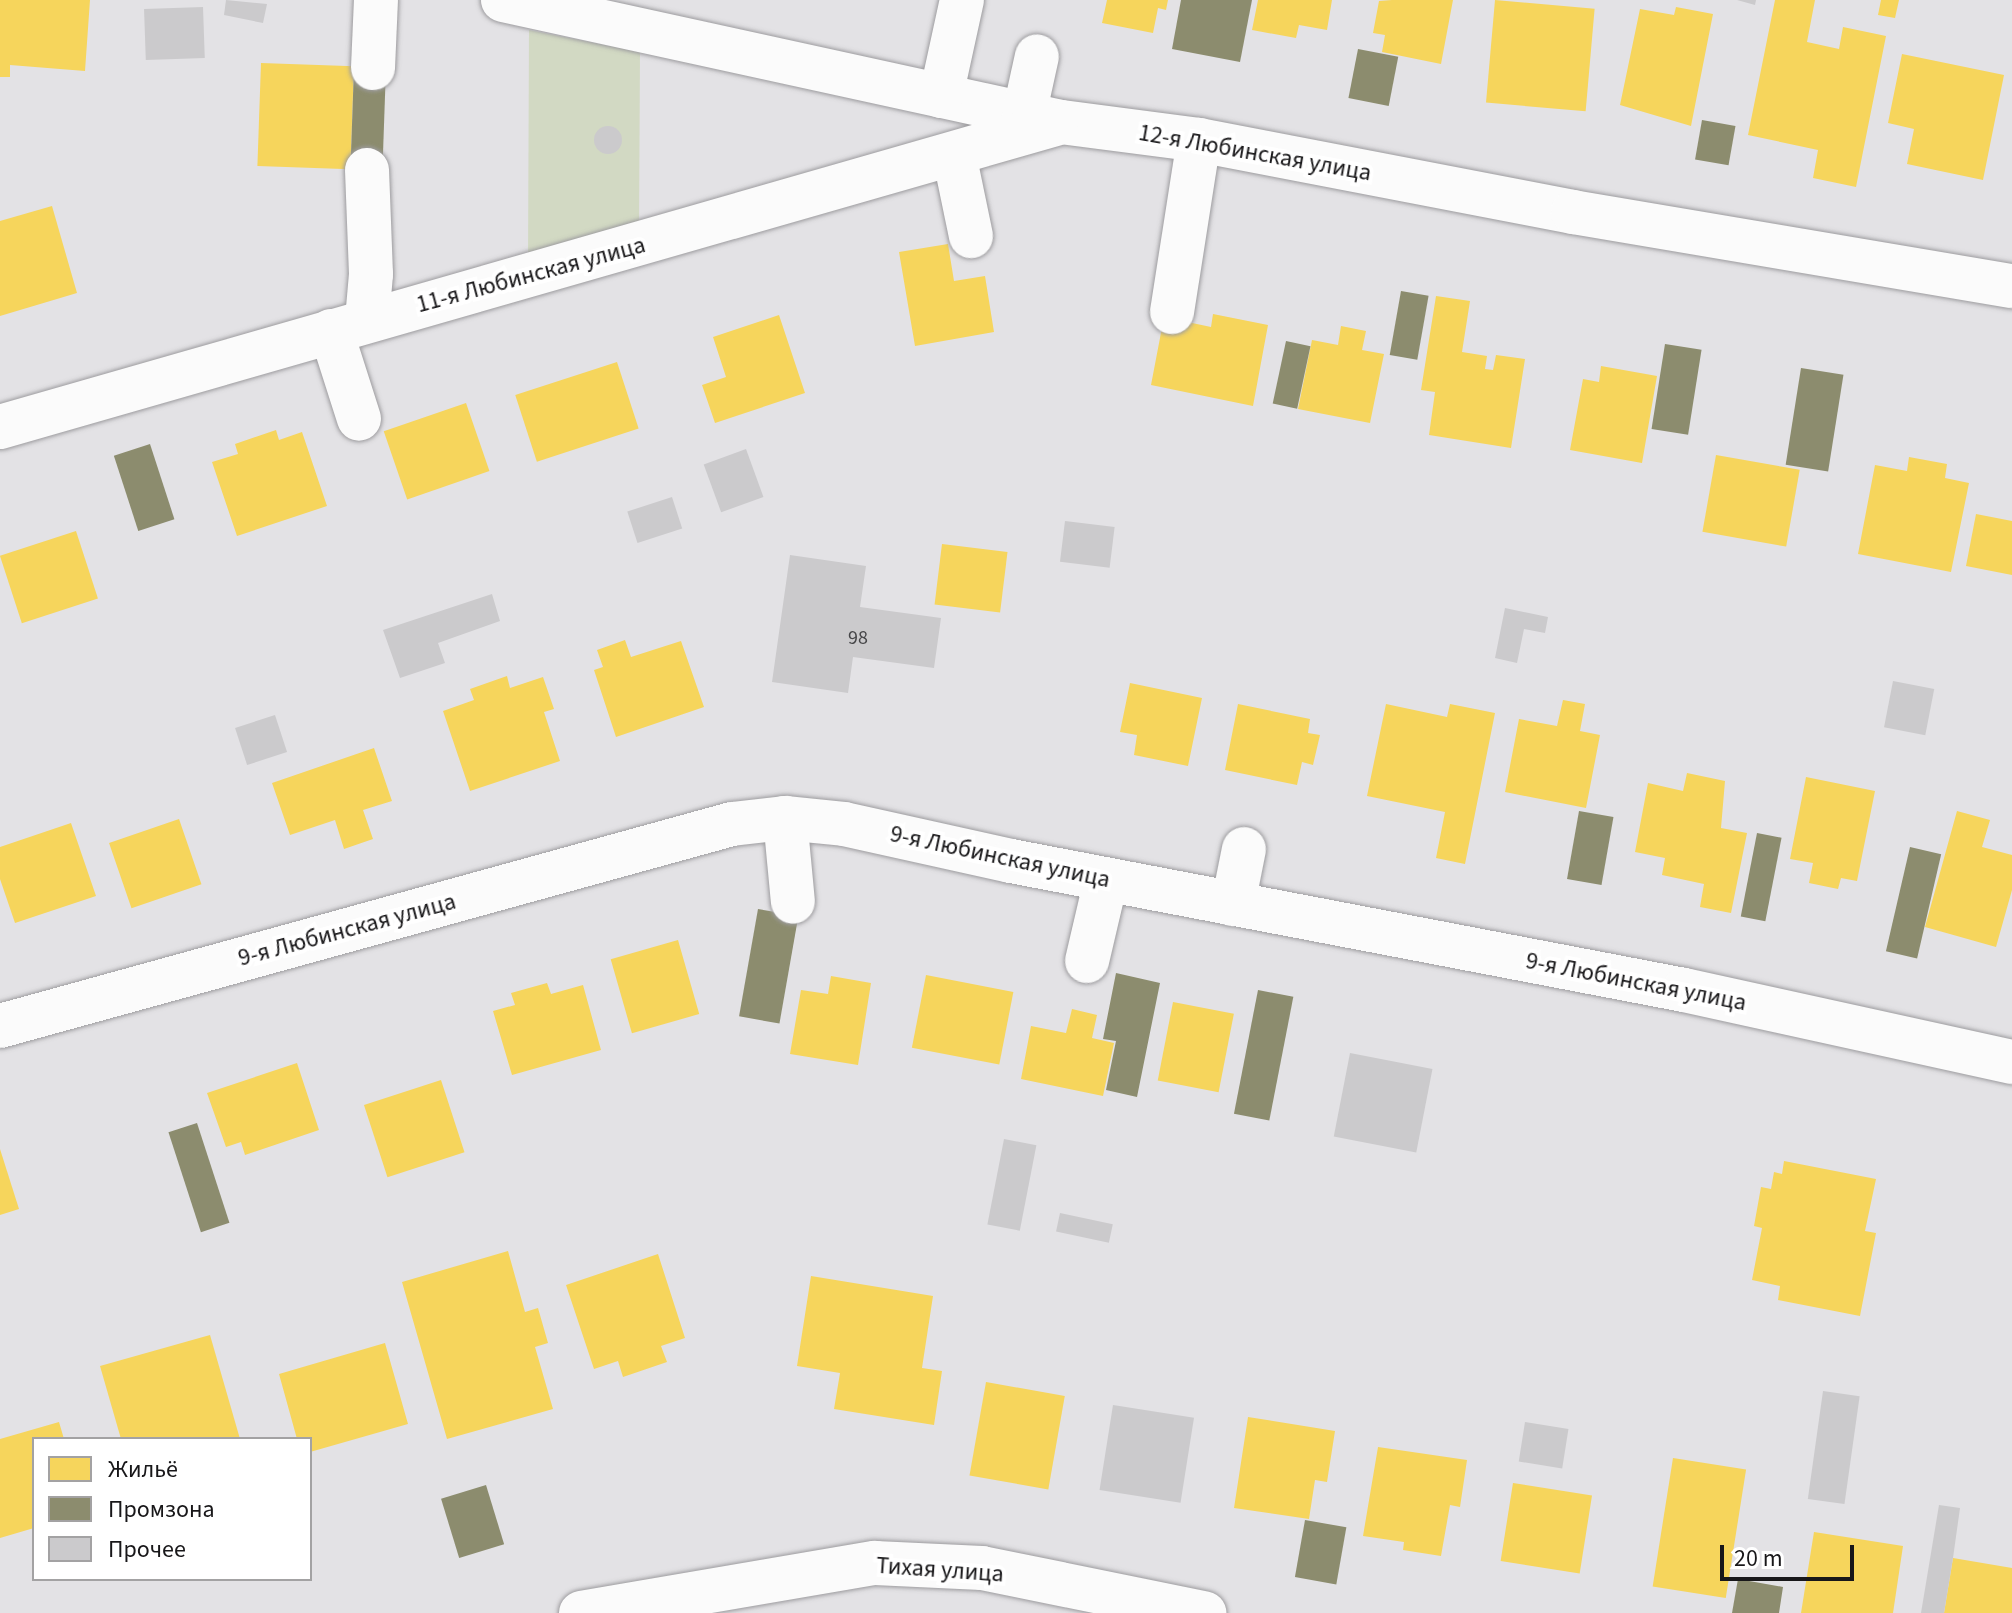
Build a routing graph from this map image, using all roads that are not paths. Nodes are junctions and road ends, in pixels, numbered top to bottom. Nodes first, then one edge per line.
1 (376, 0) edge
2 (503, 0) edge
3 (962, 0) edge
4 (1037, 56) dead end
5 (373, 68) dead end
6 (941, 96) junction
7 (1043, 119) junction
8 (1199, 140) junction
9 (954, 154) junction
10 (367, 170) dead end
11 (971, 236) dead end
12 (2012, 286) edge
13 (1172, 312) dead end
14 (349, 326) junction
15 (359, 419) dead end
16 (0, 427) edge
17 (785, 818) junction
18 (1244, 849) dead end
19 (1106, 880) junction
20 (793, 902) dead end
21 (1233, 904) junction
22 (1087, 961) dead end
23 (0, 1026) edge
24 (2012, 1062) edge
25 (581, 1613) edge
26 (1204, 1613) edge

1 - 5 street
2 - 6 street, 12-я Любинская улица
3 - 6 street
4 - 7 street
6 - 7 street, 12-я Любинская улица
7 - 8 street, 12-я Любинская улица
7 - 9 street, 11-я Любинская улица
8 - 12 street, 12-я Любинская улица
8 - 13 street
9 - 11 street
9 - 14 street, 11-я Любинская улица
10 - 14 street
14 - 15 street
14 - 16 street, 11-я Любинская улица
17 - 19 street, 9-я Любинская улица
17 - 20 street
17 - 23 street, 9-я Любинская улица
18 - 21 street
19 - 21 street, 9-я Любинская улица
19 - 22 street
21 - 24 street, 9-я Любинская улица
25 - 26 street, Тихая улица

